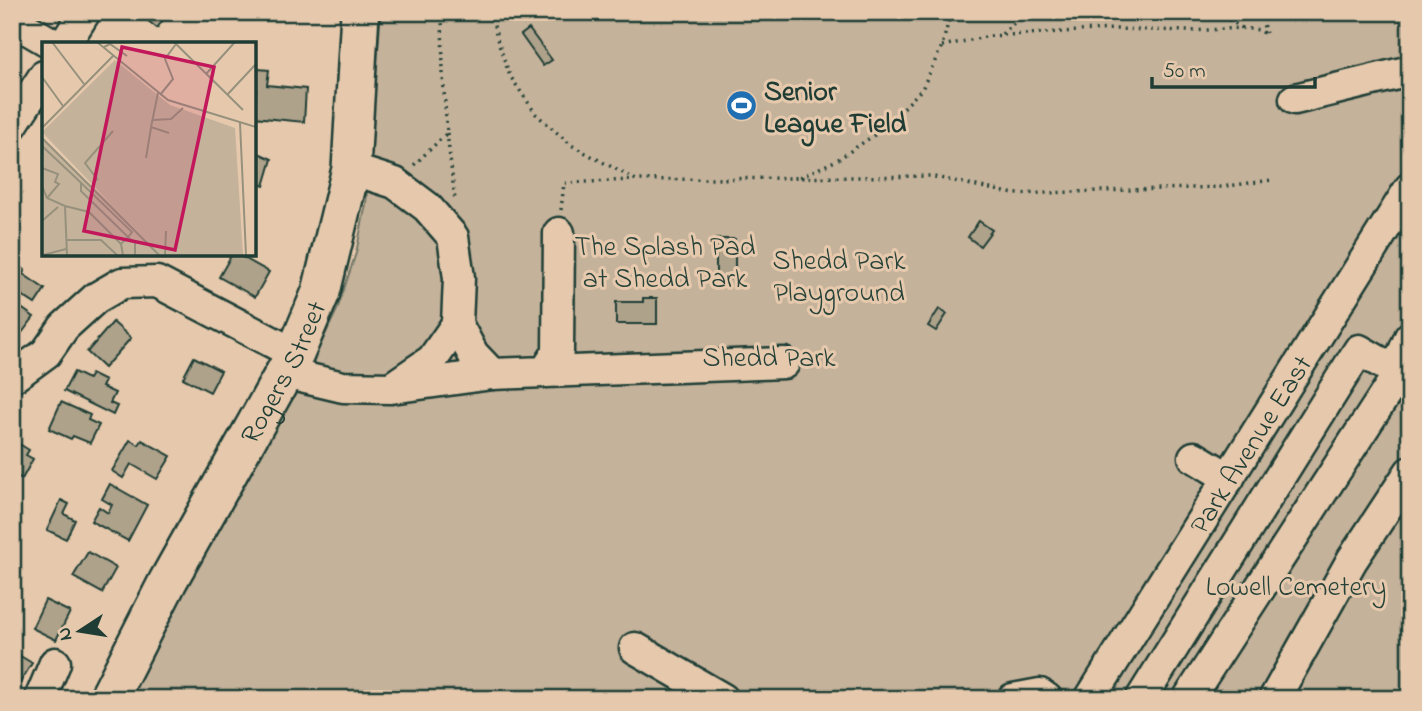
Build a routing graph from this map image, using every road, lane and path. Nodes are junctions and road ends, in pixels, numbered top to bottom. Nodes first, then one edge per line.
1 (85, 12) edge
2 (360, 12) edge
3 (442, 12) edge
4 (491, 12) edge
5 (951, 12) edge
6 (1026, 12) edge
7 (1217, 12) edge
8 (1259, 12) edge
9 (12, 20) edge
10 (1242, 28) junction
11 (1001, 35) junction
12 (50, 42) edge
13 (66, 42) edge
14 (942, 46) junction
15 (1410, 71) edge
16 (42, 79) edge
17 (1295, 99) dead end
18 (12, 125) edge
19 (447, 133) junction
20 (351, 169) junction
21 (798, 178) junction
22 (636, 180) junction
23 (1272, 180) dead end
24 (395, 184) junction
25 (1410, 188) edge
26 (559, 233) joint
27 (453, 237) junction
28 (457, 324) junction
29 (1410, 337) edge
30 (784, 363) dead end
31 (289, 364) junction
32 (545, 372) junction
33 (12, 374) edge
34 (492, 374) junction
35 (1404, 376) edge
36 (391, 388) junction
37 (1195, 457) dead end
38 (1410, 472) edge
39 (1229, 478) junction
40 (635, 648) dead end
41 (55, 663) dead end
42 (40, 699) edge
43 (108, 699) edge
44 (723, 699) edge
45 (1013, 699) edge
46 (1047, 699) edge
47 (1090, 699) edge
48 (1141, 699) edge
49 (1188, 699) edge
50 (1274, 699) edge

1 - 13 street
2 - 20 main road, Rogers Street
3 - 19 path
4 - 22 path
5 - 14 path
6 - 11 path
7 - 10 path
8 - 10 path
9 - 12 street
10 - 11 path
11 - 14 path
14 - 21 path
15 - 17 street
16 - 18 street
19 - 24 path
19 - 27 path
20 - 24 street
20 - 31 main road, Rogers Street
21 - 22 path
21 - 23 path
22 - 26 path
24 - 27 street
25 - 39 street, Park Avenue East
26 - 32 street
27 - 28 street
28 - 34 street
28 - 36 street
29 - 35 street
30 - 32 street
31 - 33 street
31 - 36 street
31 - 43 main road, Rogers Street
32 - 34 street
34 - 36 street
35 - 48 street
35 - 49 street
37 - 39 street
38 - 50 street
39 - 47 street, Park Avenue East
40 - 44 street
41 - 42 street
45 - 46 street

